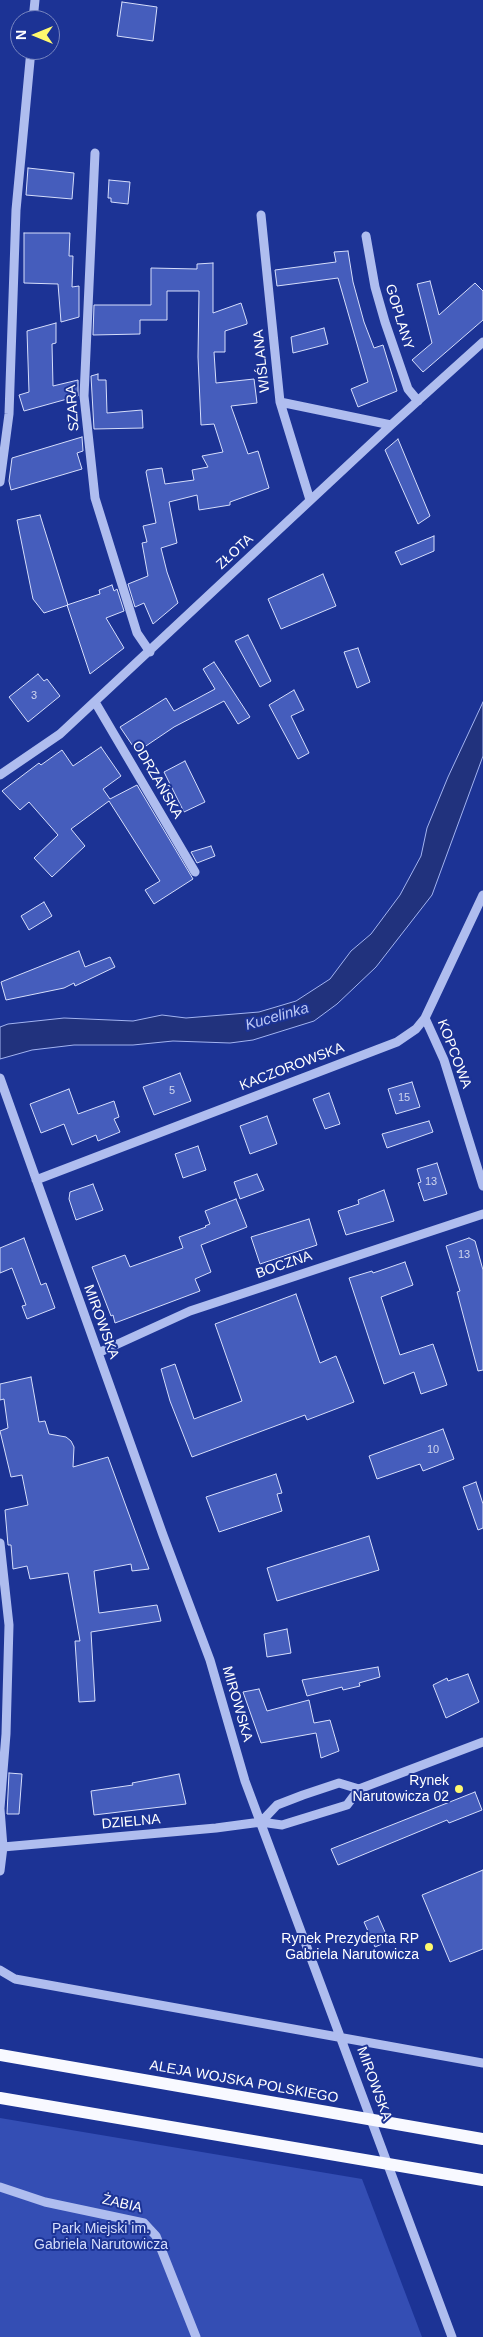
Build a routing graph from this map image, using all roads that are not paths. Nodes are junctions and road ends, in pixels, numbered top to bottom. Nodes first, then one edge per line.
1 (30, 60) edge
2 (96, 153) dead end
3 (261, 215) dead end
4 (366, 236) dead end
5 (483, 342) edge
6 (418, 401) junction
7 (280, 402) junction
8 (391, 425) junction
9 (0, 482) edge
10 (310, 500) junction
11 (150, 652) junction
12 (95, 702) junction
13 (0, 775) edge
14 (195, 872) dead end
15 (483, 895) edge
16 (425, 1018) junction
17 (1, 1080) edge
18 (36, 1180) junction
19 (483, 1186) edge
20 (483, 1214) edge
21 (98, 1353) junction
22 (0, 1543) edge
23 (483, 1742) edge
24 (359, 1789) junction
25 (0, 1809) edge
26 (261, 1822) junction
27 (3, 1847) junction
28 (0, 1871) edge
29 (1, 1972) edge
30 (0, 2055) edge
31 (483, 2063) edge
32 (0, 2098) edge
33 (483, 2139) edge
34 (483, 2180) edge
35 (0, 2187) edge
36 (196, 2337) edge
37 (452, 2337) edge

1 - 9 street
2 - 11 street, SZARA
3 - 7 street, WIŚLANA
4 - 6 street, GOPLANY
5 - 6 street, ZŁOTA
6 - 8 street, ZŁOTA
7 - 8 street
7 - 10 street, WIŚLANA
8 - 10 street, ZŁOTA
10 - 11 street, ZŁOTA
11 - 12 street, ZŁOTA
12 - 13 street, ZŁOTA
12 - 14 street, ODRZAŃSKA
15 - 16 street, KACZOROWSKA
16 - 18 street, KACZOROWSKA
16 - 19 street, KOPCOWA
17 - 18 street, MIROWSKA
18 - 21 street, MIROWSKA
20 - 21 street, BOCZNA
21 - 26 street, MIROWSKA
22 - 25 street
23 - 24 street
24 - 26 street, DZIELNA
24 - 26 street
25 - 27 street
26 - 27 street, DZIELNA
26 - 37 street, MIROWSKA
27 - 28 street
29 - 31 street
30 - 33 main road, ALEJA WOJSKA POLSKIEGO
32 - 34 main road
35 - 36 street, ŻABIA

